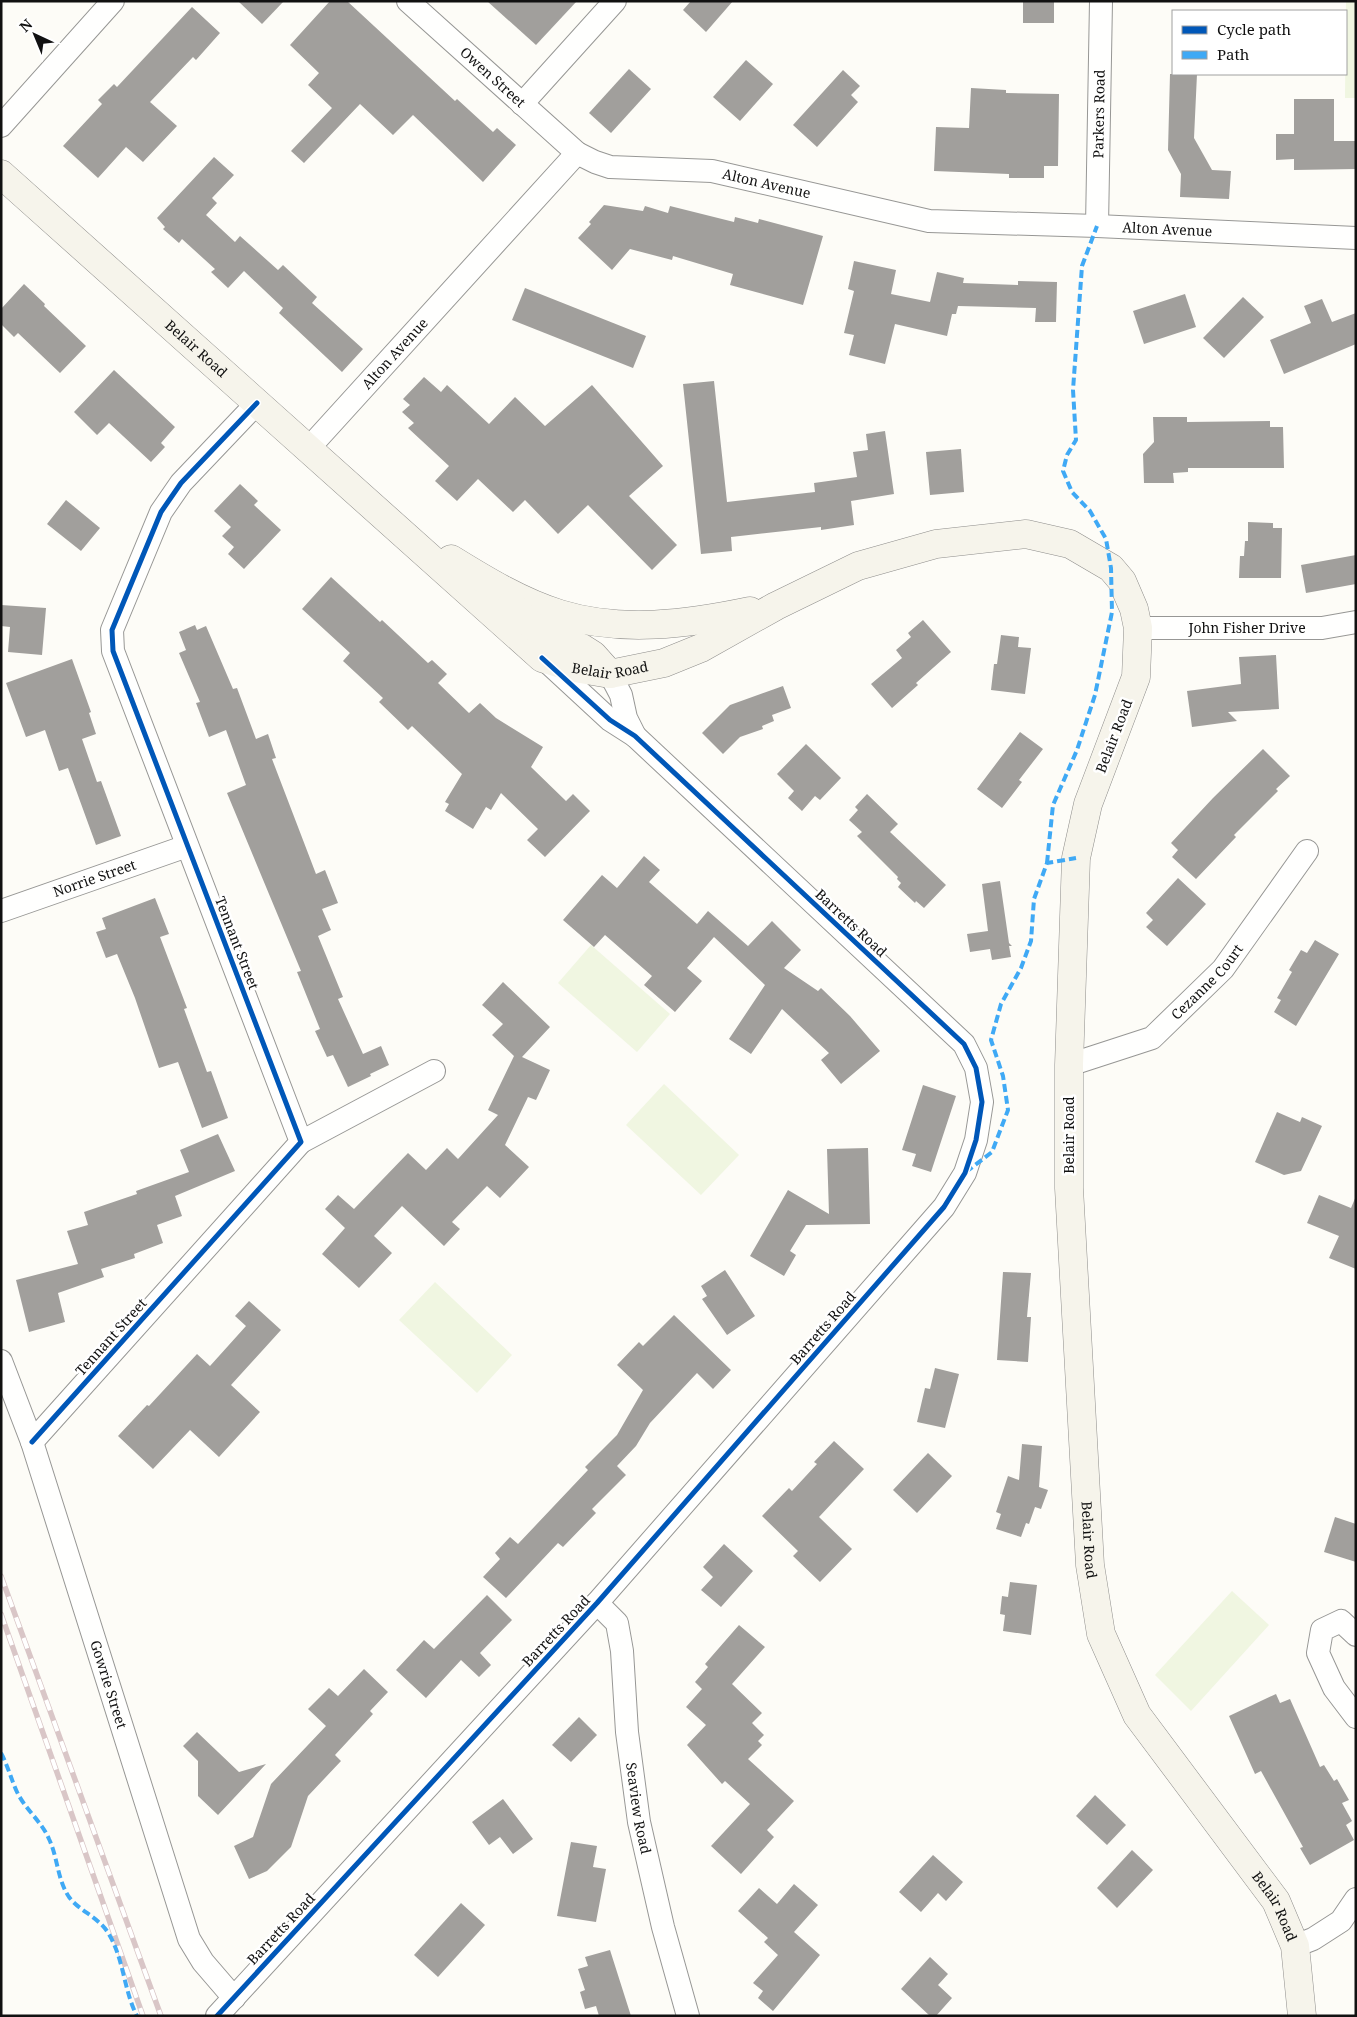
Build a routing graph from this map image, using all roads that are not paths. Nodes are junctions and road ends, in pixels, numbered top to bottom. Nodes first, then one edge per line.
1 (113, 1) edge
2 (408, 1) edge
3 (614, 1) edge
4 (1102, 1) edge
5 (522, 104) junction
6 (1, 126) edge
7 (577, 153) junction
8 (1, 174) edge
9 (1097, 226) junction
10 (1356, 238) edge
11 (257, 403) junction
12 (308, 449) junction
13 (393, 523) junction
14 (485, 580) junction
15 (776, 606) junction
16 (1356, 622) edge
17 (1138, 628) junction
18 (542, 658) junction
19 (610, 674) junction
20 (635, 736) junction
21 (187, 846) junction
22 (1307, 851) dead end
23 (1, 911) edge
24 (1069, 1065) junction
25 (434, 1071) dead end
26 (300, 1142) junction
27 (1, 1361) edge
28 (32, 1442) junction
29 (597, 1603) junction
30 (1356, 1635) edge
31 (1356, 1717) edge
32 (1356, 1900) edge
33 (1294, 1946) junction
34 (234, 1998) junction
35 (218, 2016) edge
36 (688, 2016) edge
37 (1302, 2016) edge

1 - 6 street
2 - 5 street, Owen Street
3 - 5 street
4 - 9 street, Parkers Road
5 - 7 street, Owen Street
7 - 9 street, Alton Avenue
7 - 12 street, Alton Avenue
8 - 11 main road, Belair Road
9 - 10 street, Alton Avenue
11 - 12 main road, Belair Road
11 - 21 street, Tennant Street
12 - 13 main road, Belair Road
13 - 14 main road, Belair Road
13 - 18 main road, Belair Road
14 - 15 main road, Belair Road
14 - 19 main road
15 - 17 main road, Belair Road
15 - 19 main road, Belair Road
16 - 17 street, John Fisher Drive
17 - 24 main road, Belair Road
18 - 19 main road, Belair Road
18 - 20 street, Barretts Road
19 - 20 street, Barretts Road
20 - 29 street, Barretts Road
21 - 23 street, Norrie Street
21 - 26 street, Tennant Street
22 - 24 street, Cezanne Court
24 - 33 main road, Belair Road
25 - 26 street, Tennant Street
26 - 28 street, Tennant Street
27 - 28 street, Gowrie Street
28 - 34 street, Gowrie Street
29 - 34 street, Barretts Road
29 - 36 street, Seaview Road
30 - 31 street
32 - 33 street
33 - 37 main road, Belair Road
34 - 35 street, Barretts Road

